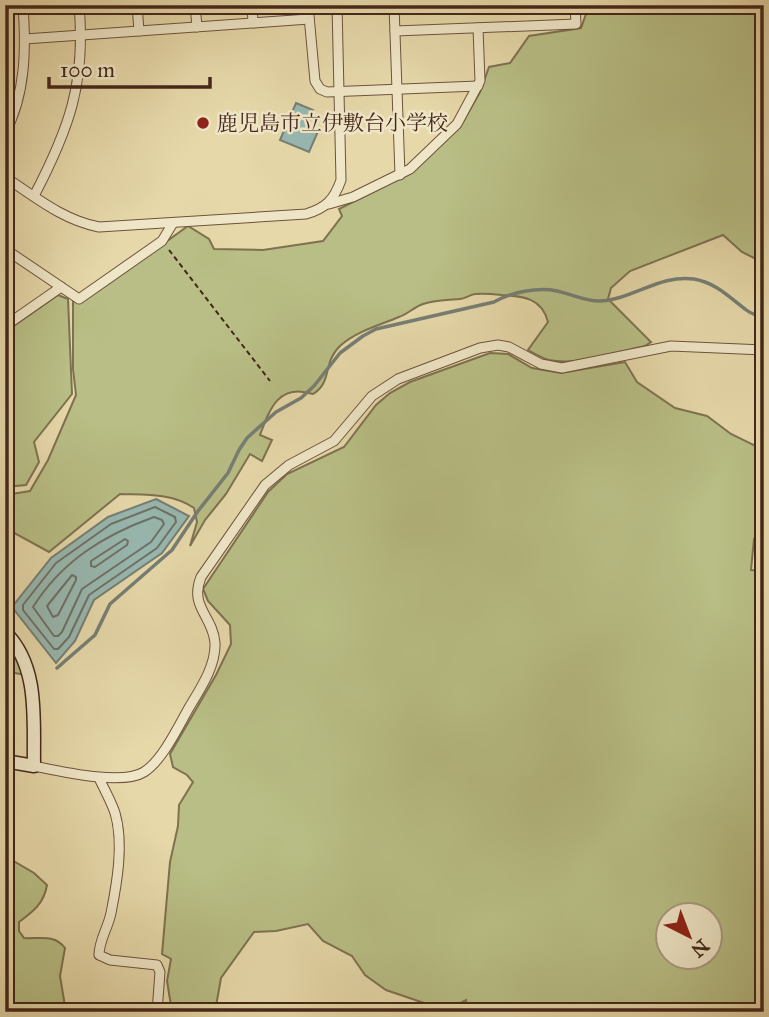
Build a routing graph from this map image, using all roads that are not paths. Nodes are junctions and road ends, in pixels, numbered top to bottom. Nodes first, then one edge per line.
1 (23, 5) edge
2 (79, 5) edge
3 (137, 5) edge
4 (195, 5) edge
5 (252, 5) edge
6 (308, 5) edge
7 (337, 5) edge
8 (394, 5) edge
9 (575, 5) edge
10 (310, 19) junction
11 (253, 23) junction
12 (197, 27) junction
13 (478, 28) junction
14 (139, 31) junction
15 (395, 31) junction
16 (82, 35) junction
17 (20, 40) junction
18 (478, 86) junction
19 (398, 90) junction
20 (340, 92) junction
21 (5, 133) edge
22 (400, 175) junction
23 (5, 177) edge
24 (34, 196) junction
25 (328, 204) junction
26 (173, 223) junction
27 (5, 249) edge
28 (61, 287) junction
29 (5, 326) edge
30 (764, 350) edge
31 (5, 632) edge
32 (5, 761) edge
33 (34, 766) junction
34 (99, 778) junction
35 (157, 1012) edge

1 - 17 street
2 - 16 street
3 - 14 street
4 - 12 street
5 - 11 street
6 - 10 street
7 - 20 street
8 - 15 street
9 - 13 street
10 - 11 street
10 - 20 street
11 - 12 street
12 - 14 street
13 - 15 street
13 - 18 street
14 - 16 street
15 - 19 street
16 - 17 street
16 - 24 street
17 - 21 street
18 - 19 street
18 - 22 street
19 - 20 street
19 - 22 street
20 - 25 street
22 - 25 street
23 - 24 street
24 - 26 street
25 - 26 street
26 - 28 street
27 - 28 street
28 - 29 street
30 - 34 street
31 - 33 street
32 - 33 street
33 - 34 street
34 - 35 street

